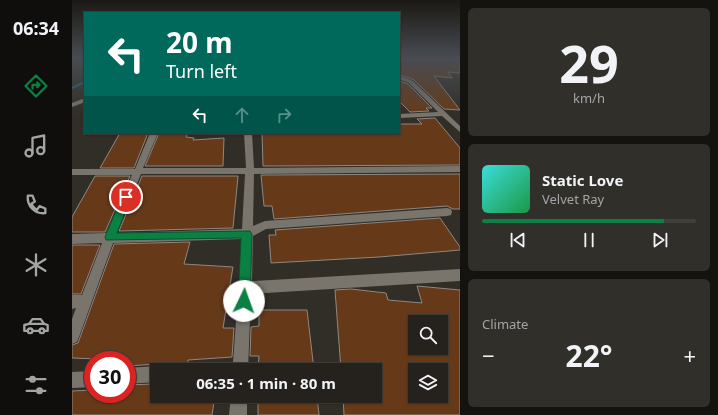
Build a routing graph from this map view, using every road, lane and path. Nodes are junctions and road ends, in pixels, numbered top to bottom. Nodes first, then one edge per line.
1 (400, 77) edge
2 (84, 100) edge
3 (72, 105) edge
4 (444, 114) junction
5 (400, 116) edge
6 (460, 130) edge
7 (154, 134) edge
8 (248, 134) edge
9 (460, 169) edge
10 (137, 171) junction
11 (250, 171) junction
12 (72, 172) edge
13 (448, 212) dead end
14 (247, 234) junction
15 (110, 237) junction
16 (72, 239) edge
17 (460, 275) edge
18 (245, 288) junction
19 (86, 301) junction
20 (72, 302) edge
21 (72, 337) edge
22 (240, 363) edge
23 (150, 374) edge
24 (136, 375) edge
25 (84, 379) edge
26 (72, 380) edge
27 (239, 403) edge
28 (238, 415) edge

1 - 4 street
2 - 3 street
4 - 5 street
4 - 6 street
7 - 10 street
8 - 11 street
9 - 11 street
10 - 11 street
10 - 12 street
10 - 15 street
11 - 14 street
13 - 14 street
14 - 15 street
14 - 18 street
15 - 16 street
15 - 19 street
17 - 18 street
18 - 22 street
19 - 20 street
19 - 21 street
23 - 24 street
25 - 26 street
27 - 28 street

